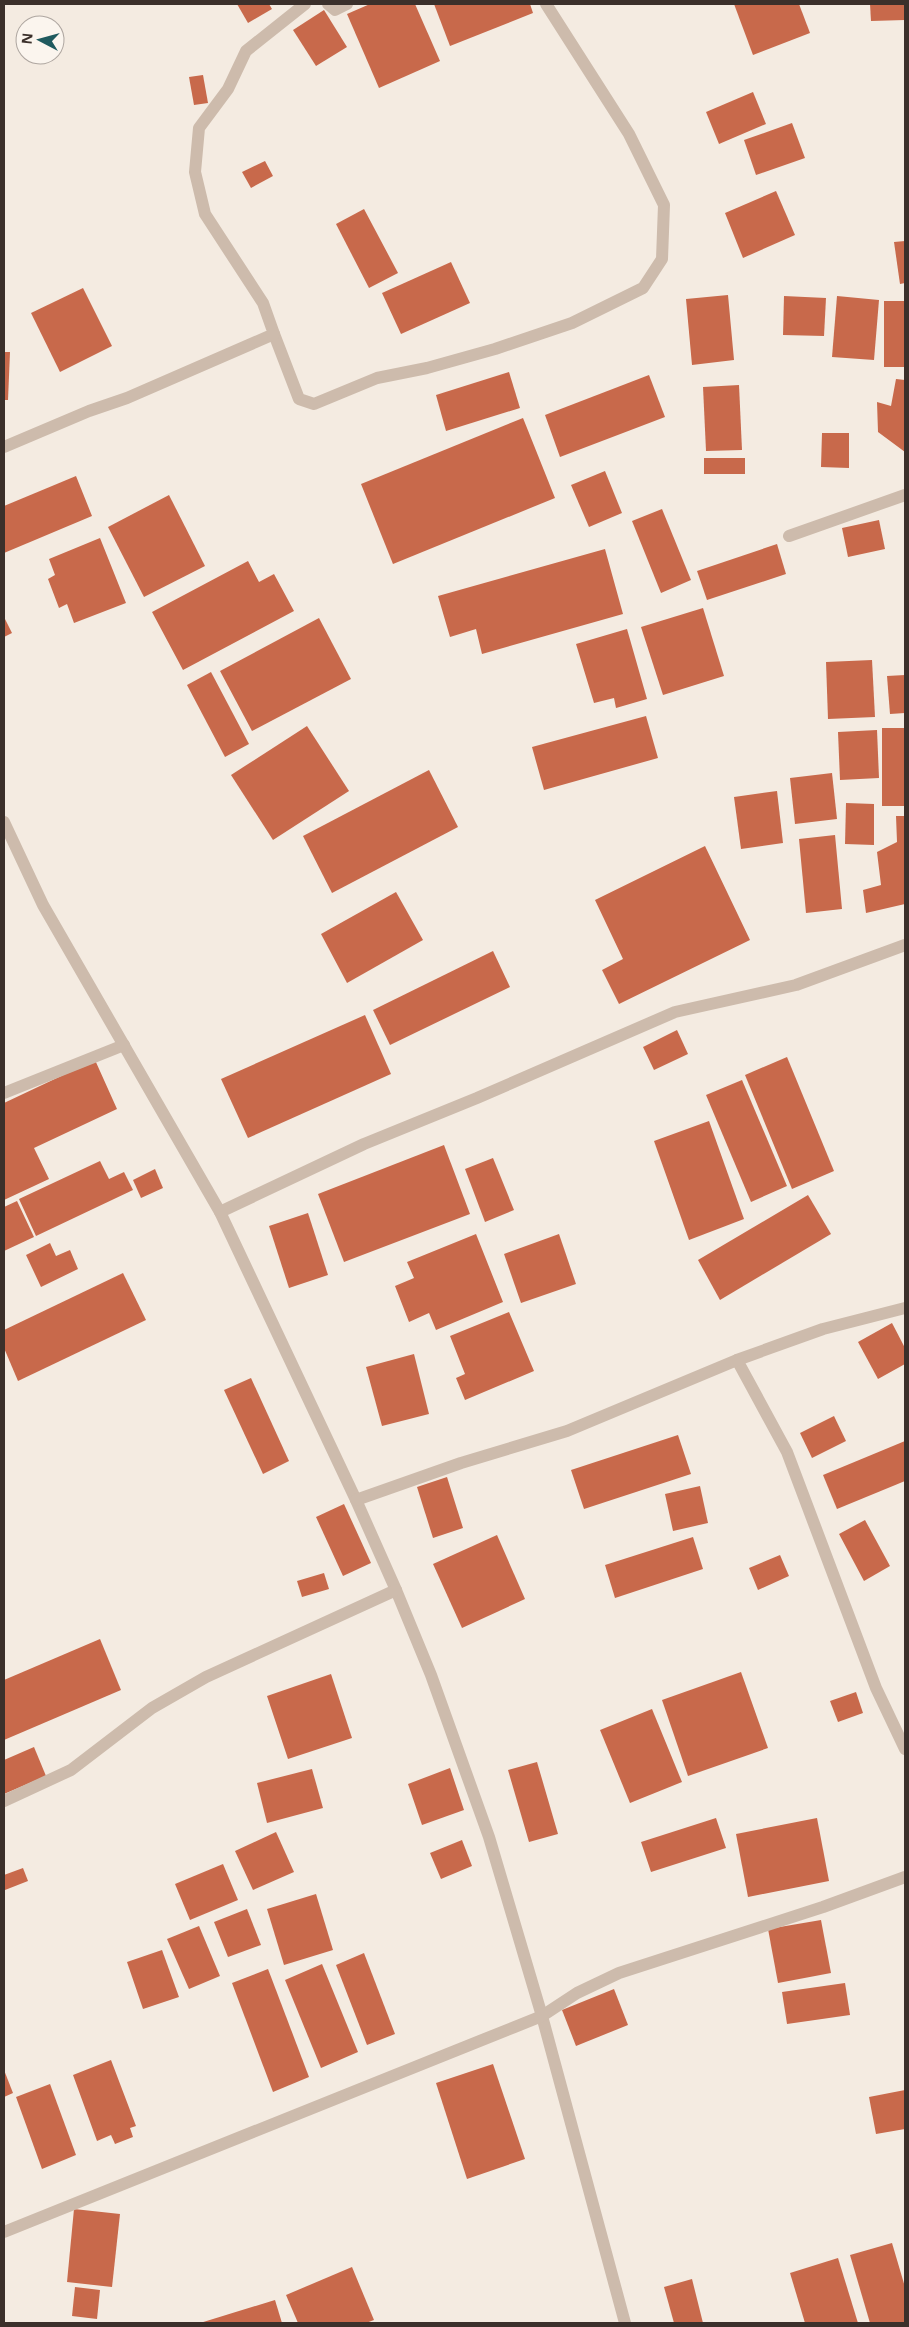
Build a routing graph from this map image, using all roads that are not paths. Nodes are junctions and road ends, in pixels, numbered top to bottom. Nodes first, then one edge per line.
1 (305, 4) edge
2 (328, 4) edge
3 (347, 4) edge
4 (546, 4) edge
5 (274, 334) junction
6 (4, 447) edge
7 (905, 495) edge
8 (789, 536) dead end
9 (4, 822) edge
10 (905, 945) edge
11 (124, 1045) junction
12 (4, 1093) edge
13 (220, 1212) junction
14 (905, 1308) edge
15 (737, 1360) junction
16 (356, 1500) junction
17 (396, 1590) junction
18 (905, 1749) edge
19 (4, 1801) edge
20 (905, 1876) edge
21 (542, 2016) junction
22 (4, 2232) edge
23 (625, 2323) edge

1 - 5 street
2 - 3 street
4 - 5 street
5 - 6 street
7 - 8 street
9 - 11 street
10 - 13 street
11 - 12 street
11 - 13 street
13 - 16 street
14 - 15 street
15 - 16 street
15 - 18 street
16 - 17 street
17 - 19 street
17 - 21 street
20 - 21 street
21 - 22 street
21 - 23 street

